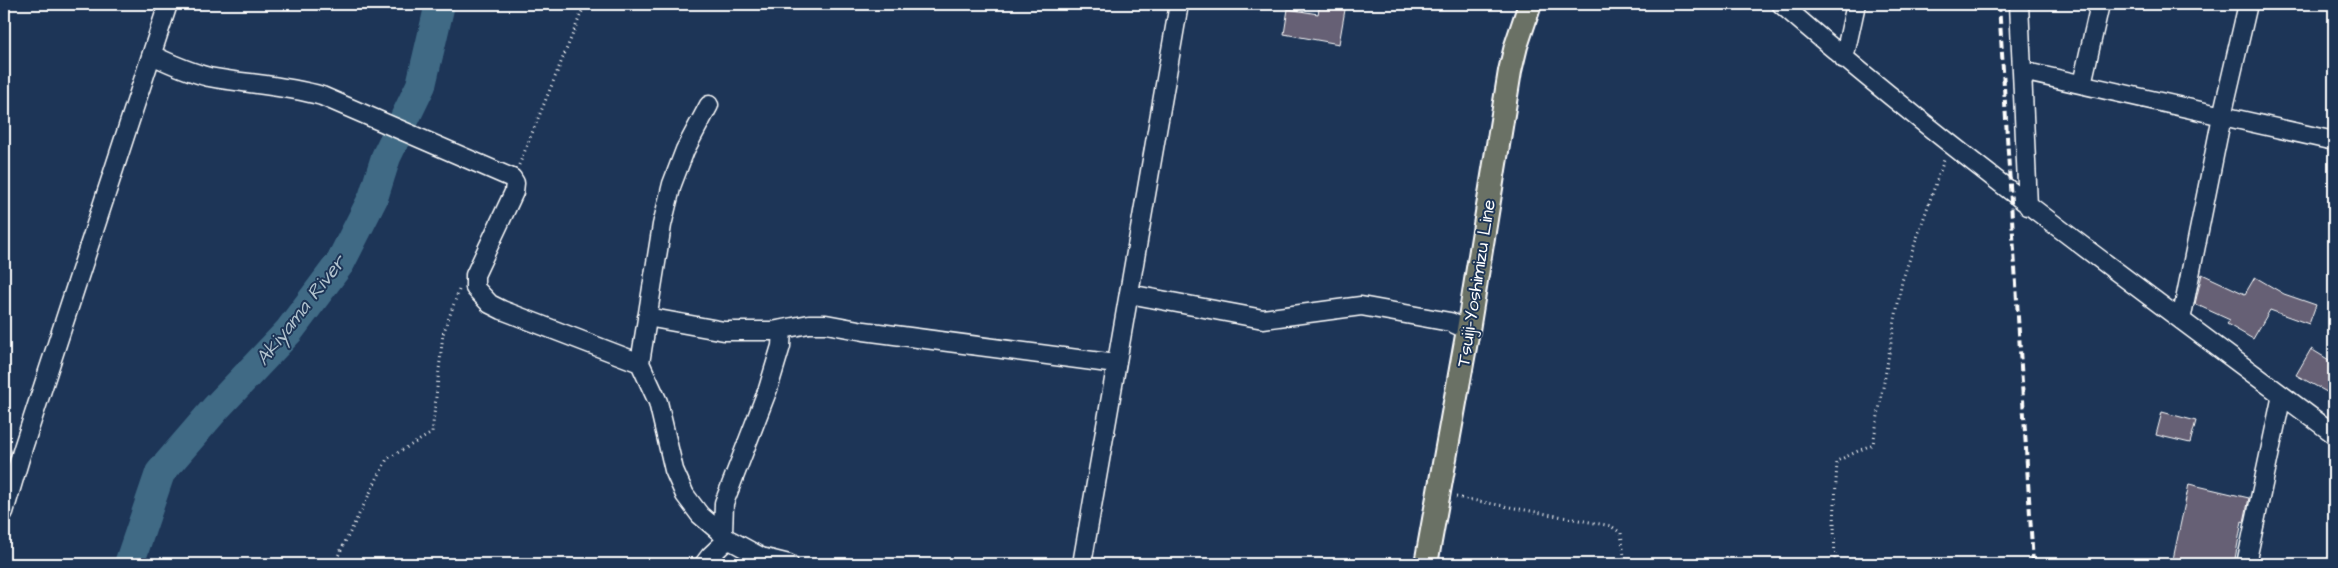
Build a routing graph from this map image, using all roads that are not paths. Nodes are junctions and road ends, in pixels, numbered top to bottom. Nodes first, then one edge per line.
1 (168, 4) edge
2 (1179, 4) edge
3 (1530, 4) edge
4 (1781, 4) edge
5 (1856, 4) edge
6 (2019, 4) edge
7 (2100, 4) edge
8 (2248, 4) edge
9 (152, 55) junction
10 (1844, 59) junction
11 (2022, 71) junction
12 (2082, 84) junction
13 (709, 105) dead end
14 (2222, 116) junction
15 (2334, 140) edge
16 (2028, 206) junction
17 (1129, 294) junction
18 (647, 317) junction
19 (2181, 320) junction
20 (782, 329) junction
21 (1468, 330) junction
22 (640, 364) junction
23 (1116, 364) junction
24 (2282, 395) junction
25 (2334, 434) edge
26 (4, 512) edge
27 (725, 537) junction
28 (704, 564) edge
29 (789, 564) edge
30 (1082, 564) edge
31 (1426, 564) edge
32 (2246, 564) edge

1 - 9 street
2 - 17 street
3 - 21 main road, Tsuiji-Yoshimizu Line
4 - 10 street
5 - 10 street
6 - 11 street
7 - 12 street
8 - 14 street
9 - 22 street
9 - 26 street
10 - 16 street
11 - 12 street
11 - 16 street
12 - 14 street
13 - 18 street
14 - 15 street
14 - 19 street
16 - 19 street
17 - 21 street
17 - 23 street
18 - 20 street
18 - 22 street
19 - 24 street
20 - 23 street
20 - 27 street
21 - 31 main road, Tsuiji-Yoshimizu Line
22 - 27 street
23 - 30 street
24 - 25 street
24 - 32 street
27 - 28 street
27 - 29 street

